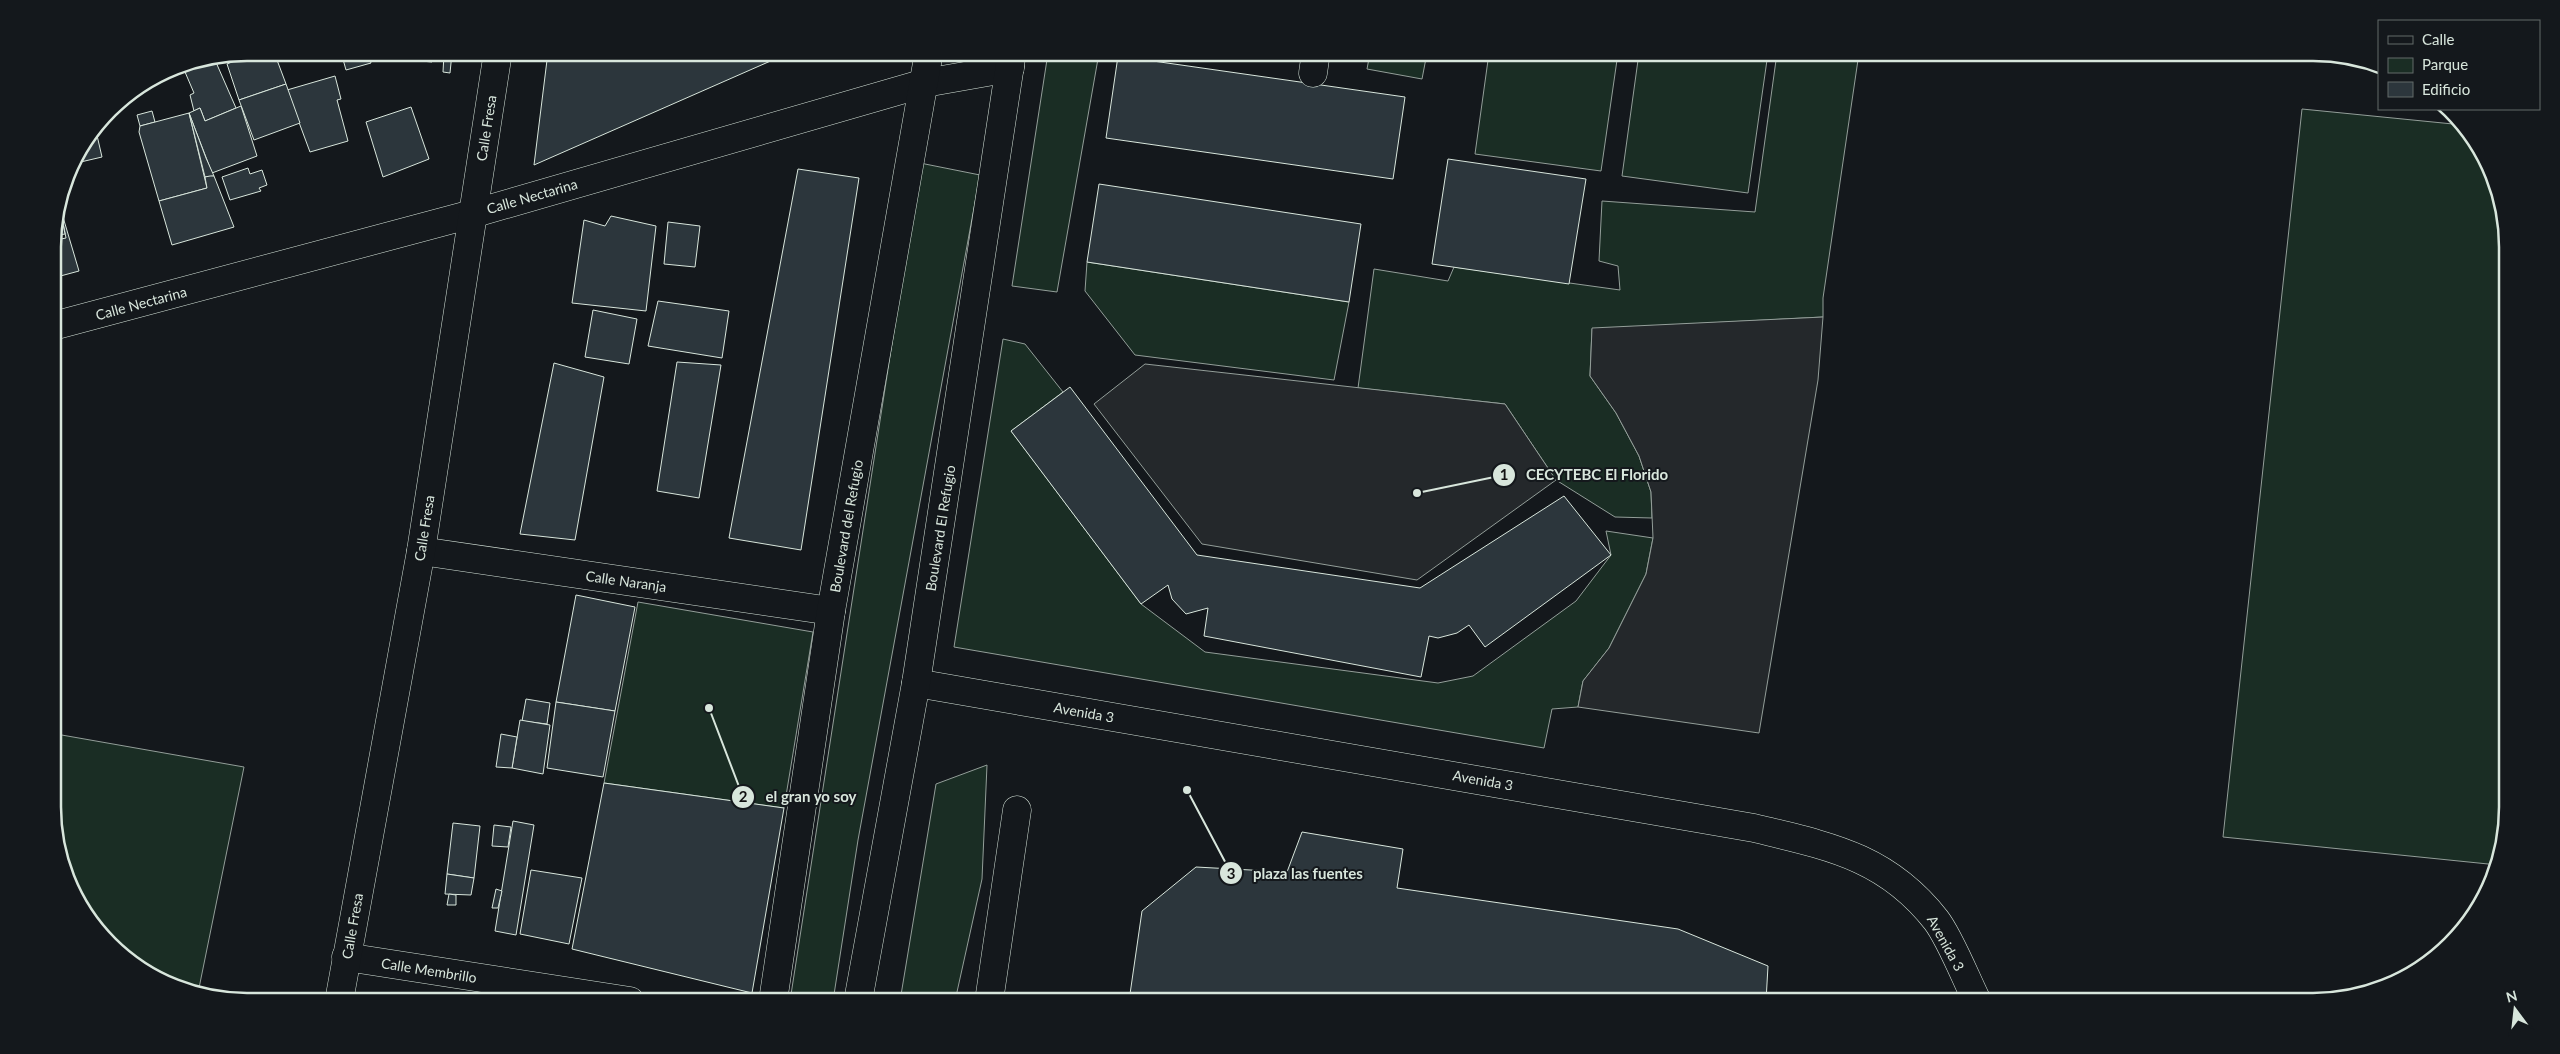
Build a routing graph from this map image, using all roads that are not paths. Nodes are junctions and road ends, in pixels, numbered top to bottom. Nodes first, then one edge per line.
1 (497, 61) edge
2 (928, 61) edge
3 (1007, 61) edge
4 (1011, 61) edge
5 (924, 83) junction
6 (472, 214) junction
7 (61, 324) edge
8 (421, 550) junction
9 (831, 611) junction
10 (916, 683) junction
11 (1017, 810) dead end
12 (346, 957) junction
13 (340, 993) edge
14 (578, 993) edge
15 (774, 993) edge
16 (859, 993) edge
17 (990, 993) edge
18 (1973, 993) edge

1 - 6 street, Calle Fresa
2 - 5 street, Boulevard del Refugio
3 - 5 street, Calle Nectarina
4 - 10 street, Boulevard El Refugio
5 - 6 street, Calle Nectarina
5 - 9 street, Boulevard del Refugio
6 - 7 street, Calle Nectarina
6 - 8 street, Calle Fresa
8 - 9 street, Calle Naranja
8 - 12 street, Calle Fresa
9 - 15 street, Boulevard del Refugio
10 - 16 street, Boulevard El Refugio
10 - 18 street, Avenida 3
11 - 17 street
12 - 13 street, Calle Fresa
12 - 14 street, Calle Membrillo

